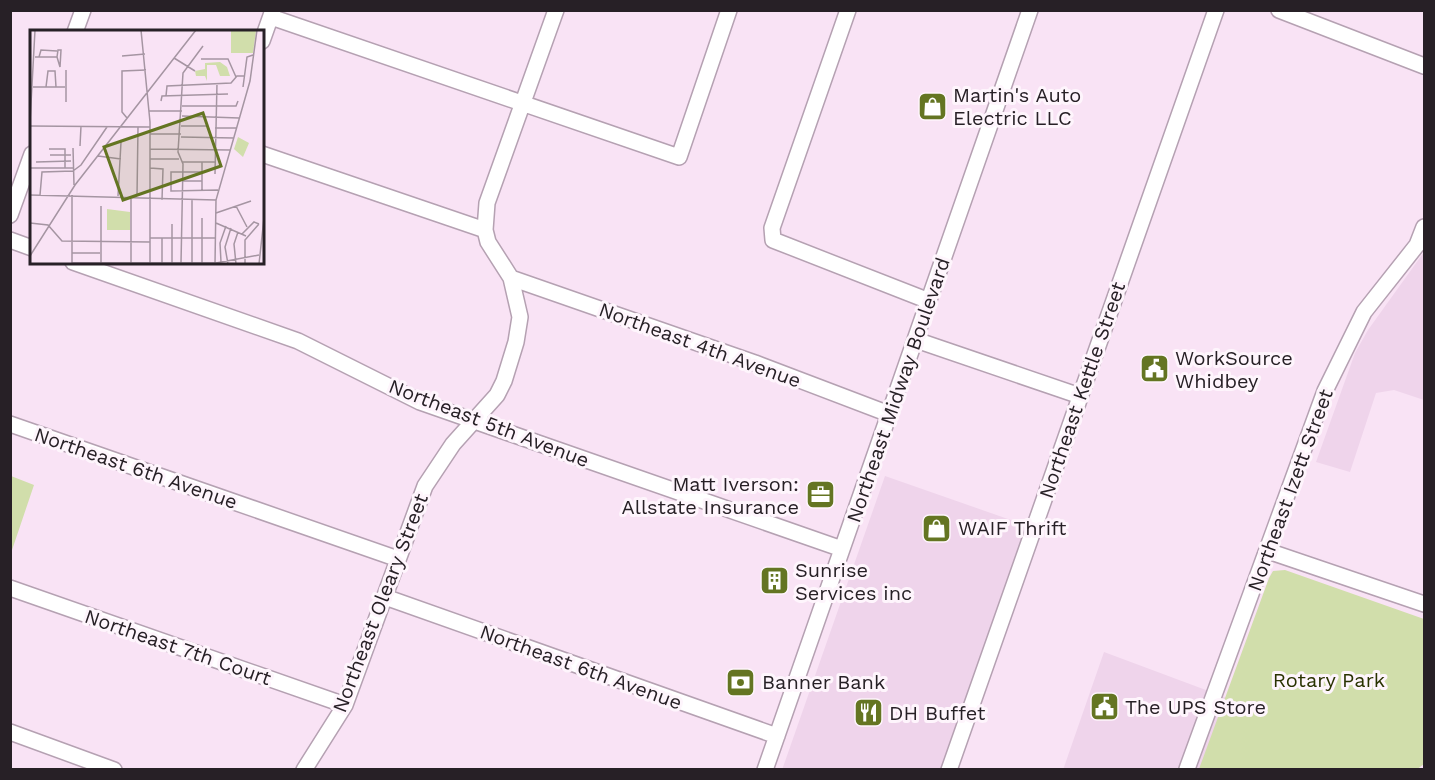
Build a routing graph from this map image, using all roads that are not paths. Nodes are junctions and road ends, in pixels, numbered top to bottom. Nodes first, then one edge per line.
1 (83, 10) edge
2 (556, 10) edge
3 (729, 10) edge
4 (848, 10) edge
5 (1030, 10) edge
6 (1216, 10) edge
7 (1279, 10) edge
8 (272, 14) edge
9 (1309, 17) edge
10 (76, 30) edge
11 (264, 36) edge
12 (1425, 66) edge
13 (522, 105) junction
14 (264, 155) edge
15 (30, 160) edge
16 (10, 215) edge
17 (1425, 227) edge
18 (485, 230) junction
19 (10, 240) edge
20 (30, 247) edge
21 (79, 264) edge
22 (511, 278) junction
23 (929, 301) junction
24 (915, 340) junction
25 (1080, 396) junction
26 (889, 414) junction
27 (475, 422) junction
28 (10, 424) edge
29 (842, 549) junction
30 (1268, 551) junction
31 (398, 559) junction
32 (10, 588) edge
33 (386, 597) junction
34 (1425, 604) edge
35 (345, 705) junction
36 (10, 732) edge
37 (777, 736) junction
38 (1187, 769) edge
39 (114, 770) edge
40 (304, 770) edge
41 (765, 770) edge
42 (950, 770) edge

1 - 10 street
2 - 13 street
3 - 13 street
4 - 23 street
5 - 23 street, Northeast Midway Boulevard
6 - 25 street, Northeast Kettle Street
7 - 9 street
8 - 11 street
8 - 13 street
9 - 12 street
13 - 18 street
14 - 18 street
15 - 16 street
17 - 30 street, Northeast Izett Street
18 - 22 street, Northeast Oleary Street
19 - 20 street
21 - 27 street, Northeast 5th Avenue
22 - 26 street, Northeast 4th Avenue
22 - 27 street, Northeast Oleary Street
23 - 24 street, Northeast Midway Boulevard
24 - 25 street
24 - 26 street, Northeast Midway Boulevard
25 - 42 street, Northeast Kettle Street
26 - 29 street, Northeast Midway Boulevard
27 - 29 street, Northeast 5th Avenue
27 - 31 street, Northeast Oleary Street
28 - 31 street, Northeast 6th Avenue
29 - 37 street, Northeast Midway Boulevard
30 - 34 street
30 - 38 street, Northeast Izett Street
31 - 33 street, Northeast Oleary Street
32 - 35 street, Northeast 7th Court
33 - 35 street, Northeast Oleary Street
33 - 37 street, Northeast 6th Avenue
35 - 40 street, Northeast Oleary Street
36 - 39 street
37 - 41 street, Northeast Midway Boulevard

